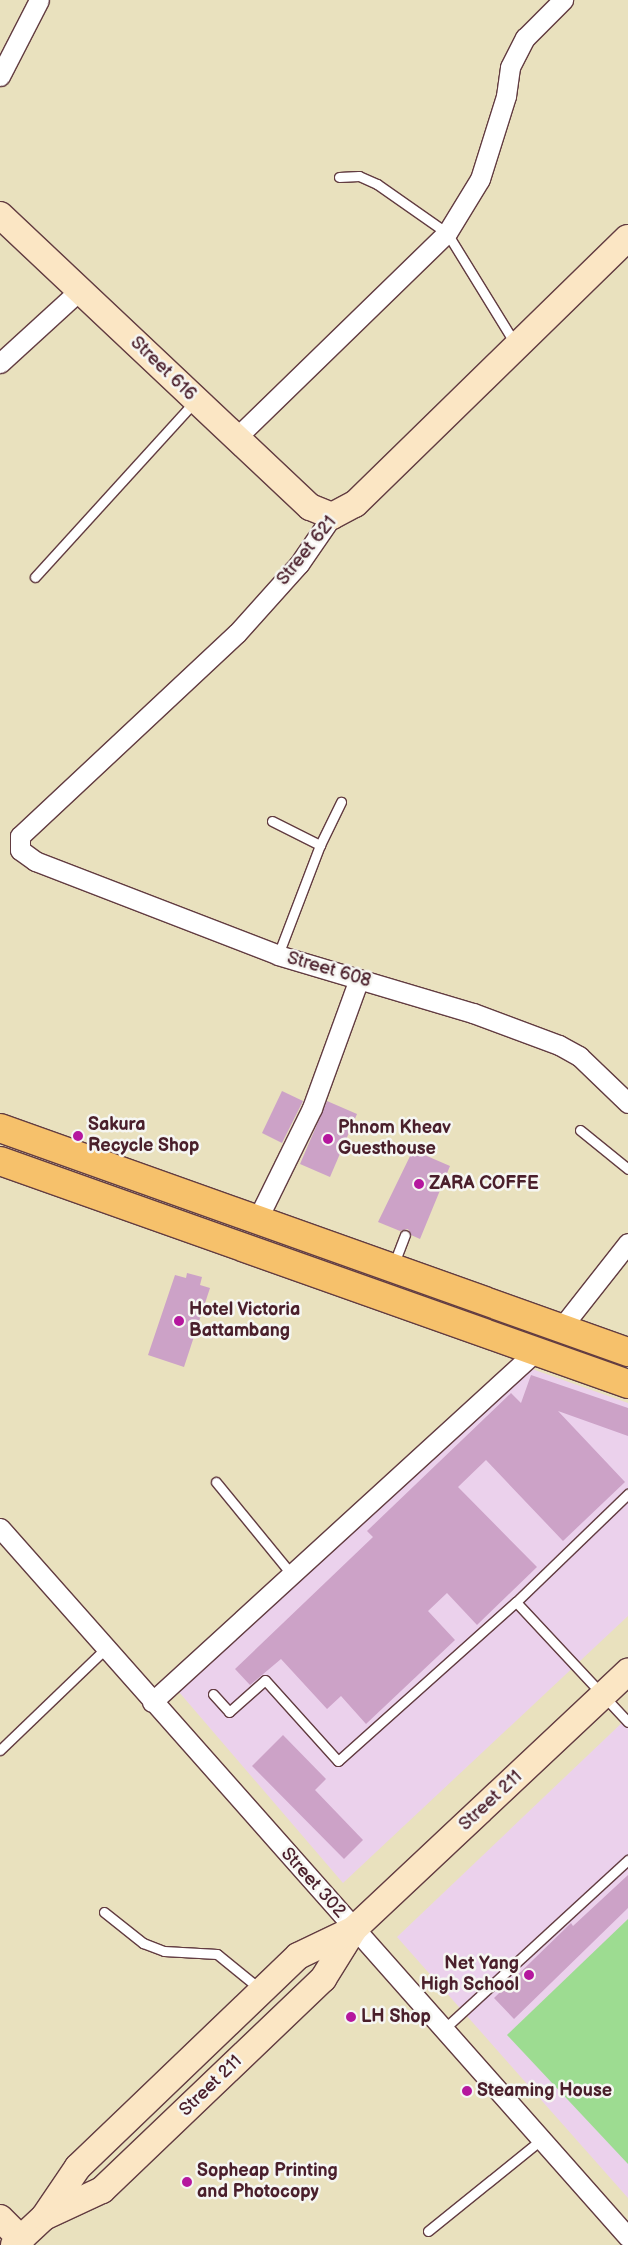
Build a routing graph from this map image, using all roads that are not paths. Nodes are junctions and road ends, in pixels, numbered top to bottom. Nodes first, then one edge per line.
1 (39, 0) edge
2 (563, 0) edge
3 (0, 76) edge
4 (339, 177) dead end
5 (0, 215) edge
6 (447, 233) junction
7 (628, 238) edge
8 (80, 290) junction
9 (517, 347) junction
10 (0, 364) edge
11 (195, 400) junction
12 (236, 438) junction
13 (332, 516) junction
14 (35, 577) dead end
15 (341, 802) dead end
16 (272, 821) dead end
17 (320, 845) junction
18 (20, 850) joint
19 (278, 955) junction
20 (359, 979) junction
21 (628, 1103) edge
22 (0, 1128) edge
23 (580, 1130) dead end
24 (0, 1161) edge
25 (628, 1169) edge
26 (257, 1220) junction
27 (405, 1235) dead end
28 (628, 1243) edge
29 (392, 1269) junction
30 (561, 1328) junction
31 (536, 1351) junction
32 (628, 1352) edge
33 (628, 1384) edge
34 (216, 1482) dead end
35 (628, 1494) edge
36 (0, 1528) edge
37 (292, 1574) junction
38 (516, 1602) junction
39 (105, 1649) junction
40 (628, 1672) edge
41 (213, 1694) dead end
42 (604, 1696) junction
43 (152, 1702) junction
44 (628, 1722) edge
45 (0, 1750) edge
46 (628, 1860) edge
47 (104, 1912) dead end
48 (354, 1929) junction
49 (262, 1991) junction
50 (444, 2030) junction
51 (542, 2139) junction
52 (44, 2217) junction
53 (0, 2218) edge
54 (428, 2232) dead end
55 (628, 2237) edge
56 (20, 2244) edge

1 - 3 street
2 - 6 street
4 - 6 lane
5 - 8 main road, Street 616
6 - 9 lane
6 - 12 street
7 - 9 main road, Street 621
8 - 10 street
8 - 11 main road, Street 616
9 - 13 main road, Street 621
11 - 12 main road, Street 616
11 - 14 lane
12 - 13 main road, Street 616
13 - 18 street, Street 621
15 - 17 lane
16 - 17 lane
17 - 19 lane
18 - 19 street, Street 608
19 - 20 street, Street 608
20 - 21 street, Street 608
20 - 26 street
22 - 26 main road
23 - 25 lane
24 - 31 main road
26 - 29 main road
27 - 29 lane
28 - 30 street
29 - 30 main road
30 - 32 main road
31 - 33 main road
31 - 37 street
34 - 37 lane
35 - 38 lane
36 - 39 street, Street 302
37 - 43 street
38 - 41 lane
38 - 42 lane
39 - 43 street, Street 302
39 - 45 lane
40 - 42 main road, Street 211
42 - 44 lane
42 - 48 main road, Street 211
43 - 48 street, Street 302
46 - 50 lane
47 - 49 lane
48 - 49 main road, Street 211
48 - 50 street, Street 302
48 - 52 main road, Street 211
49 - 52 main road, Street 211
50 - 51 street, Street 302
51 - 54 lane
51 - 55 street, Street 302
52 - 56 main road, Street 211
53 - 56 main road

